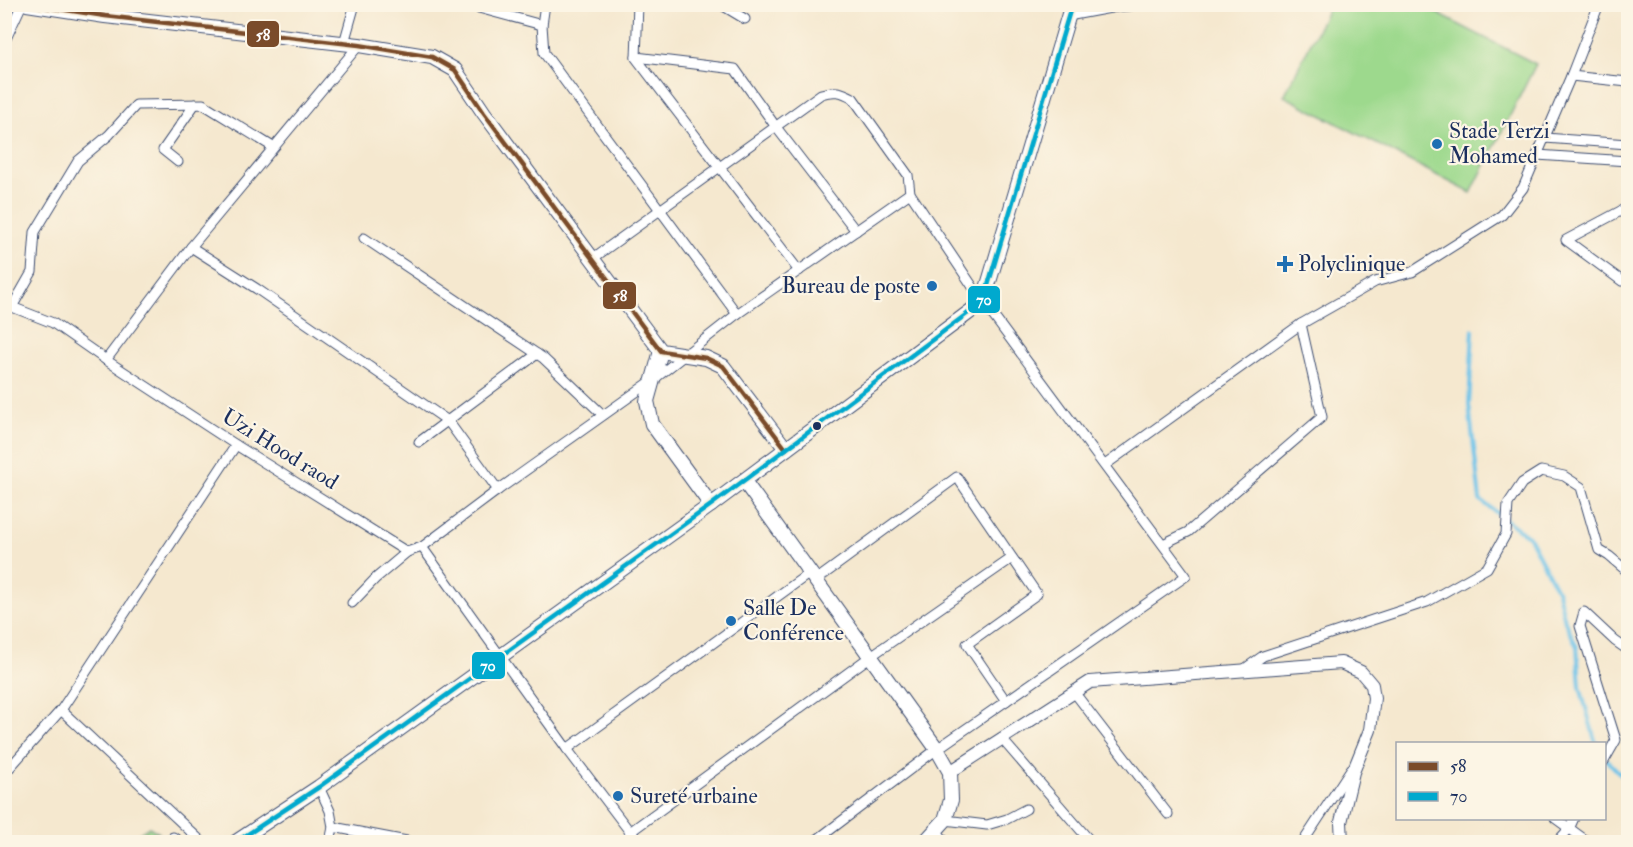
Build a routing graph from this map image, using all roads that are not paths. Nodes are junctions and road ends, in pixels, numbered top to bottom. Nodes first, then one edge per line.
1 (24, 4) edge
2 (355, 4) edge
3 (464, 4) edge
4 (545, 4) edge
5 (638, 4) edge
6 (720, 4) edge
7 (1150, 4) edge
8 (1599, 4) edge
9 (1116, 6) edge
10 (105, 10) edge
11 (1070, 10) edge
12 (745, 19) dead end
13 (542, 25) junction
14 (4, 43) edge
15 (344, 43) junction
16 (359, 45) junction
17 (636, 57) junction
18 (1571, 76) junction
19 (1629, 82) edge
20 (195, 104) junction
21 (776, 127) junction
22 (1545, 138) junction
23 (1629, 144) edge
24 (273, 147) junction
25 (1537, 155) junction
26 (1629, 161) edge
27 (178, 162) dead end
28 (720, 168) junction
29 (910, 193) junction
30 (1629, 207) edge
31 (661, 210) junction
32 (856, 231) junction
33 (364, 238) dead end
34 (191, 247) junction
35 (592, 259) junction
36 (799, 271) junction
37 (1629, 277) edge
38 (983, 302) junction
39 (8, 305) edge
40 (737, 314) junction
41 (1301, 324) junction
42 (661, 351) junction
43 (537, 354) junction
44 (687, 354) junction
45 (106, 360) junction
46 (652, 380) junction
47 (603, 415) junction
48 (448, 421) junction
49 (419, 442) dead end
50 (236, 444) junction
51 (786, 449) junction
52 (1105, 465) junction
53 (744, 480) junction
54 (498, 490) junction
55 (711, 505) junction
56 (1162, 544) junction
57 (422, 548) junction
58 (407, 552) junction
59 (1012, 558) junction
60 (1629, 573) edge
61 (813, 576) junction
62 (352, 603) dead end
63 (1629, 650) edge
64 (871, 656) junction
65 (500, 657) junction
66 (1241, 671) junction
67 (1074, 692) junction
68 (1006, 701) junction
69 (61, 710) junction
70 (1001, 738) junction
71 (567, 749) junction
72 (937, 749) junction
73 (1359, 757) junction
74 (1606, 759) edge
75 (950, 772) junction
76 (4, 774) edge
77 (319, 787) junction
78 (1026, 809) dead end
79 (1168, 814) dead end
80 (1556, 820) edge
81 (1574, 820) edge
82 (941, 825) junction
83 (333, 827) junction
84 (1569, 829) junction
85 (630, 832) junction
86 (165, 843) edge
87 (180, 843) edge
88 (202, 843) edge
89 (236, 843) edge
90 (330, 843) edge
91 (412, 843) edge
92 (641, 843) edge
93 (814, 843) edge
94 (925, 843) edge
95 (945, 843) edge
96 (1091, 843) edge
97 (1303, 843) edge
98 (1342, 843) edge
99 (1557, 843) edge
100 (1588, 843) edge

1 - 10 main road
1 - 14 street
2 - 15 street
3 - 13 street
4 - 13 street
5 - 17 street
6 - 12 street
7 - 9 street
8 - 18 street
9 - 11 street
10 - 15 main road
11 - 38 main road
13 - 31 street
15 - 16 main road
16 - 24 street
16 - 35 main road
17 - 21 street
17 - 28 street
18 - 19 street
18 - 22 street
20 - 24 street
20 - 27 street
20 - 39 street
21 - 28 street
21 - 29 street
21 - 32 street
22 - 23 street
22 - 25 street
24 - 34 street
25 - 26 street
25 - 41 street
28 - 31 street
28 - 36 street
29 - 32 street
29 - 38 street
30 - 37 street
31 - 35 street
31 - 40 street
32 - 36 street
33 - 43 street
34 - 45 street
34 - 48 street
35 - 42 main road
36 - 40 street
38 - 51 main road
38 - 52 street
39 - 45 street, Uzi Hood raod
40 - 44 street
41 - 52 street
41 - 56 street
42 - 44 main road
42 - 46 main road
43 - 47 street
43 - 48 street
44 - 46 street
44 - 51 main road
45 - 50 street, Uzi Hood raod
46 - 47 street
46 - 55 main road
47 - 54 street
48 - 49 street
48 - 54 street
50 - 58 street, Uzi Hood raod
50 - 69 street
51 - 53 main road
52 - 56 street
53 - 55 main road
53 - 61 main road
54 - 57 street
55 - 65 main road
56 - 68 street
57 - 58 street
57 - 65 street
58 - 62 street
59 - 61 street
59 - 64 street
59 - 68 street
60 - 66 street
61 - 64 main road
61 - 71 street
63 - 74 street
64 - 72 main road
64 - 85 street
65 - 71 street
65 - 77 main road
66 - 67 street
66 - 73 street
67 - 70 street
67 - 79 street
68 - 72 street
69 - 76 street
69 - 88 street
70 - 75 street
70 - 96 street
71 - 85 street
72 - 75 main road
72 - 93 street
73 - 97 street
73 - 98 street
75 - 82 main road
77 - 83 street
77 - 89 main road
78 - 82 street
80 - 84 street
81 - 84 street
82 - 94 main road
82 - 95 street
83 - 90 street
83 - 91 street
84 - 99 street
84 - 100 street
85 - 92 street
86 - 87 street

